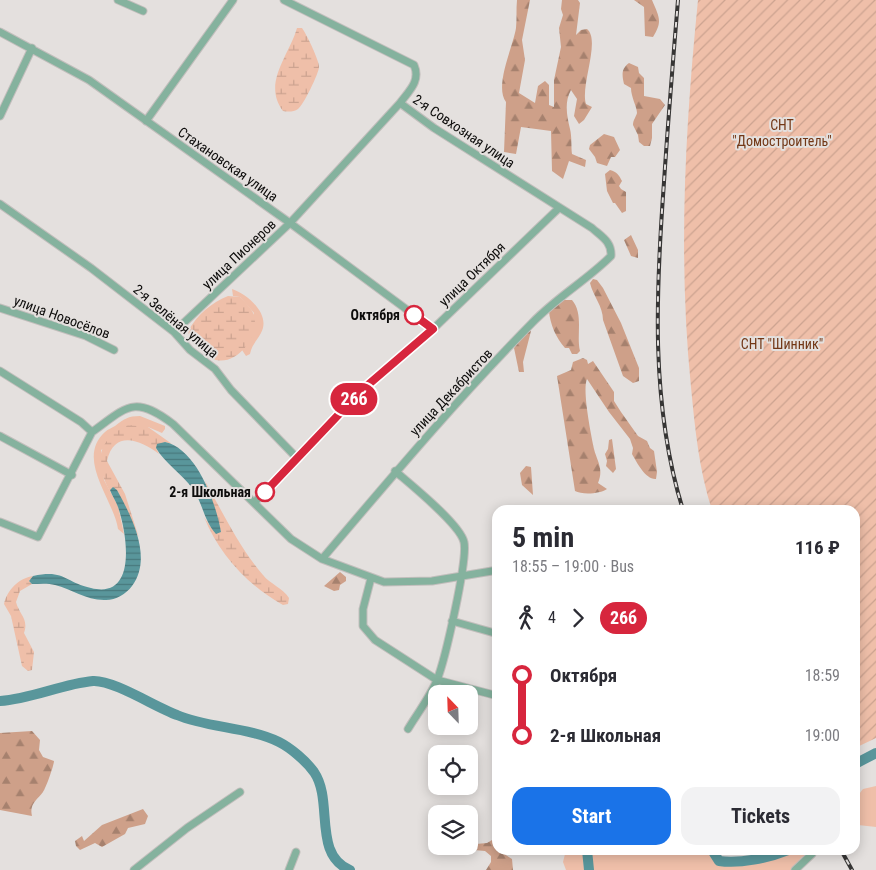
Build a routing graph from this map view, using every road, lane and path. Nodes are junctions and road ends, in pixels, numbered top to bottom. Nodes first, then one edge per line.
1 (118, 0) edge
2 (233, 0) edge
3 (284, 0) edge
4 (143, 11) dead end
5 (0, 32) edge
6 (32, 48) junction
7 (400, 103) junction
8 (0, 116) edge
9 (146, 121) junction
10 (0, 204) edge
11 (559, 208) junction
12 (290, 222) junction
13 (611, 256) joint
14 (0, 308) edge
15 (433, 329) junction
16 (174, 332) junction
17 (114, 350) dead end
18 (0, 371) edge
19 (92, 432) junction
20 (0, 436) edge
21 (296, 457) junction
22 (395, 471) junction
23 (72, 475) junction
24 (254, 503) junction
25 (0, 522) edge
26 (322, 559) junction
27 (492, 571) edge
28 (461, 575) junction
29 (371, 578) junction
30 (452, 621) junction
31 (492, 632) edge
32 (436, 680) junction
33 (492, 694) edge
34 (408, 729) dead end
35 (240, 792) dead end
36 (296, 852) dead end
37 (811, 855) edge
38 (134, 870) edge
39 (289, 870) edge
40 (795, 870) edge

1 - 4 street
2 - 9 street
3 - 7 street, 2-я Совхозная улица
5 - 6 street, Стахановская улица
6 - 8 street
6 - 9 street, Стахановская улица
7 - 11 street, 2-я Совхозная улица
7 - 12 street, улица Пионеров
9 - 12 street, Стахановская улица
10 - 16 street, 2-я Зелёная улица
11 - 13 street, 2-я Совхозная улица
11 - 15 street, улица Октября
12 - 15 street, Стахановская улица
12 - 16 street, улица Пионеров
13 - 22 street, улица Декабристов
14 - 17 street, улица Новосёлов
15 - 21 street, улица Октября
16 - 21 street, 2-я Зелёная улица
18 - 19 street
19 - 23 street
19 - 24 street
20 - 23 street
21 - 24 street, улица Октября
22 - 26 street, улица Декабристов
22 - 28 street
23 - 25 street
24 - 26 street
26 - 29 street
27 - 28 street
28 - 29 street
28 - 30 street
29 - 32 street
30 - 31 street
30 - 32 street
32 - 33 street
32 - 34 street
35 - 38 street
36 - 39 street
37 - 40 street

